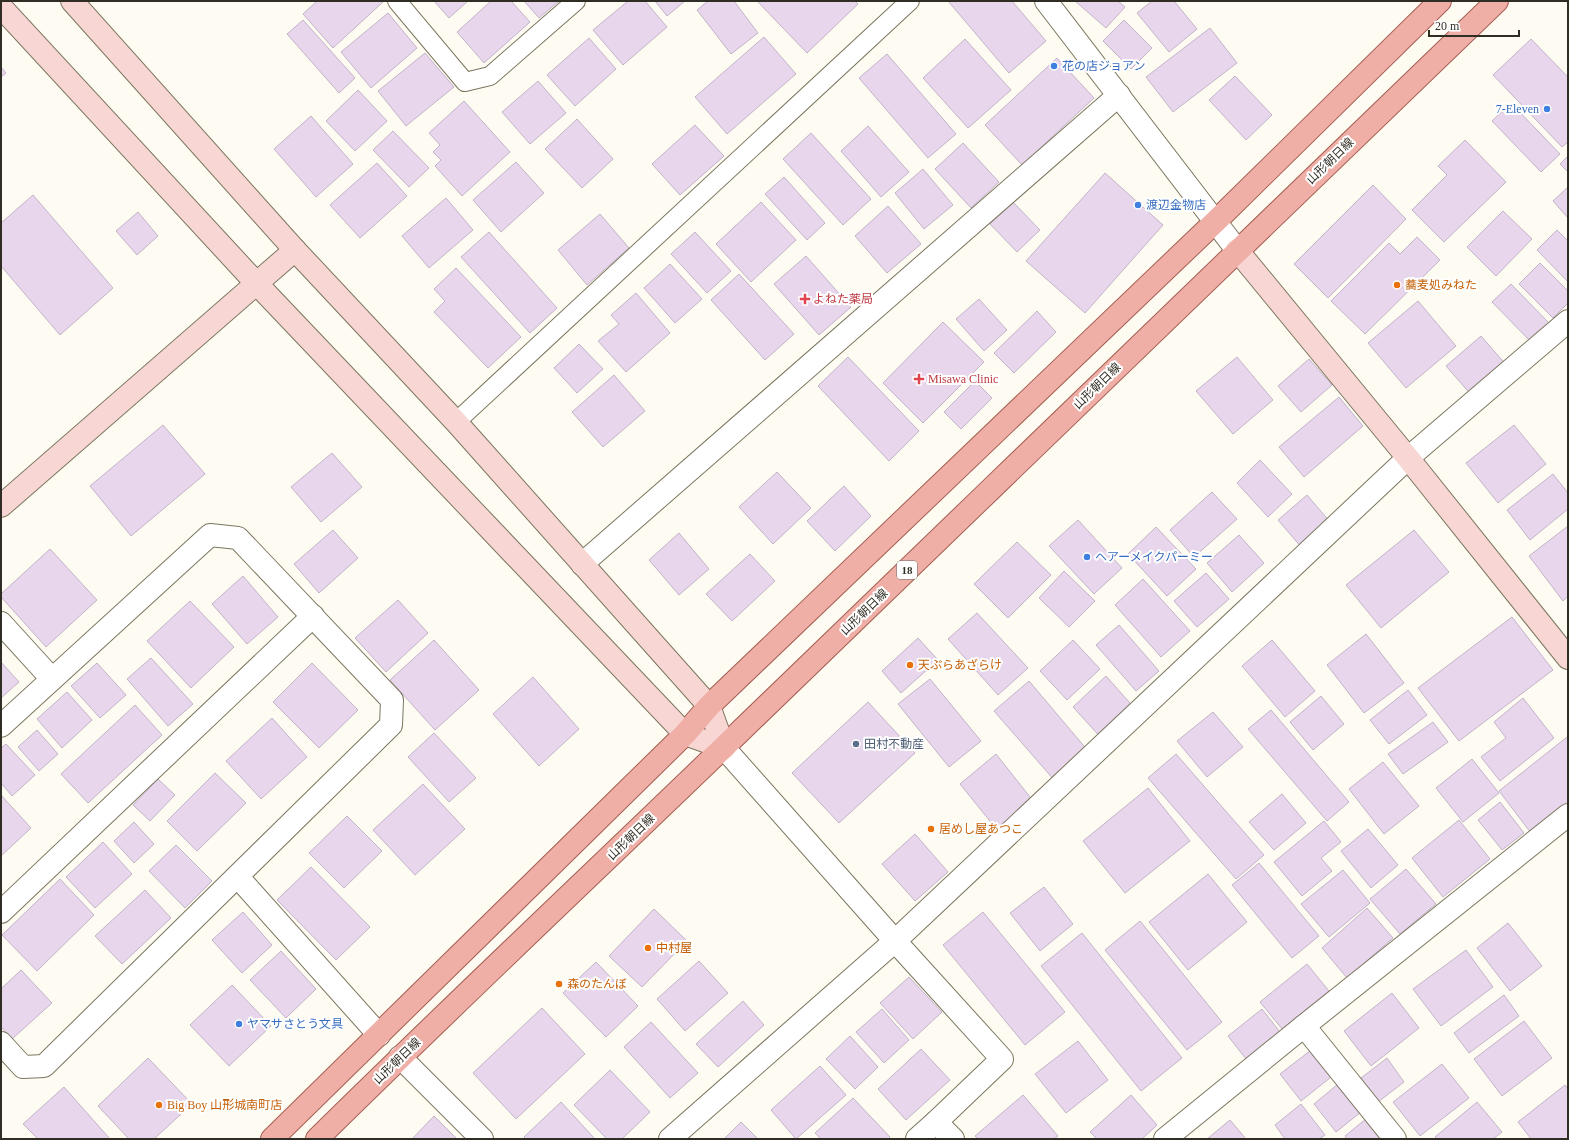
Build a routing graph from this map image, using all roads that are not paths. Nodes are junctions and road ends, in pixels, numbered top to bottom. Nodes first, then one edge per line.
1 (397, 1) edge
2 (576, 1) edge
3 (910, 1) edge
4 (1046, 1) edge
5 (1440, 1) edge
6 (1497, 1) edge
7 (75, 2) edge
8 (1, 7) edge
9 (1118, 95) junction
10 (1216, 221) junction
11 (295, 250) junction
12 (1237, 250) junction
13 (257, 284) junction
14 (1568, 321) edge
15 (456, 422) junction
16 (1408, 458) junction
17 (1, 506) edge
18 (582, 564) junction
19 (313, 616) junction
20 (1, 623) edge
21 (1568, 658) edge
22 (52, 678) junction
23 (709, 706) junction
24 (1, 726) edge
25 (685, 734) junction
26 (724, 748) junction
27 (1568, 815) edge
28 (238, 877) junction
29 (1, 912) edge
30 (896, 941) junction
31 (1304, 1026) junction
32 (380, 1034) junction
33 (1, 1044) edge
34 (400, 1057) junction
35 (936, 1122) junction
36 (272, 1139) edge
37 (317, 1139) edge
38 (482, 1139) edge
39 (670, 1139) edge
40 (917, 1139) edge
41 (953, 1139) edge
42 (1165, 1139) edge
43 (1395, 1139) edge

1 - 2 lane
3 - 15 lane
4 - 9 street
5 - 10 main road
6 - 12 main road, 山形朝日線 / 18
7 - 11 street
8 - 13 street
9 - 10 street
9 - 18 street
10 - 12 street
10 - 23 main road
11 - 13 street
11 - 15 street
12 - 16 street
12 - 26 main road, 山形朝日線 / 18
13 - 17 street
13 - 25 street
14 - 16 street
15 - 18 street
16 - 21 street
16 - 30 street
18 - 23 street
19 - 22 street
19 - 28 street
19 - 29 street
20 - 22 street
22 - 24 street
23 - 25 main road
23 - 26 street
25 - 26 street
25 - 32 main road
26 - 30 street
26 - 34 main road, 山形朝日線 / 18
27 - 31 street
28 - 32 street
28 - 33 street
30 - 35 street
30 - 39 street
31 - 42 street
31 - 43 street
32 - 36 main road
34 - 37 main road, 山形朝日線 / 18
34 - 38 street
35 - 40 street
35 - 41 street

